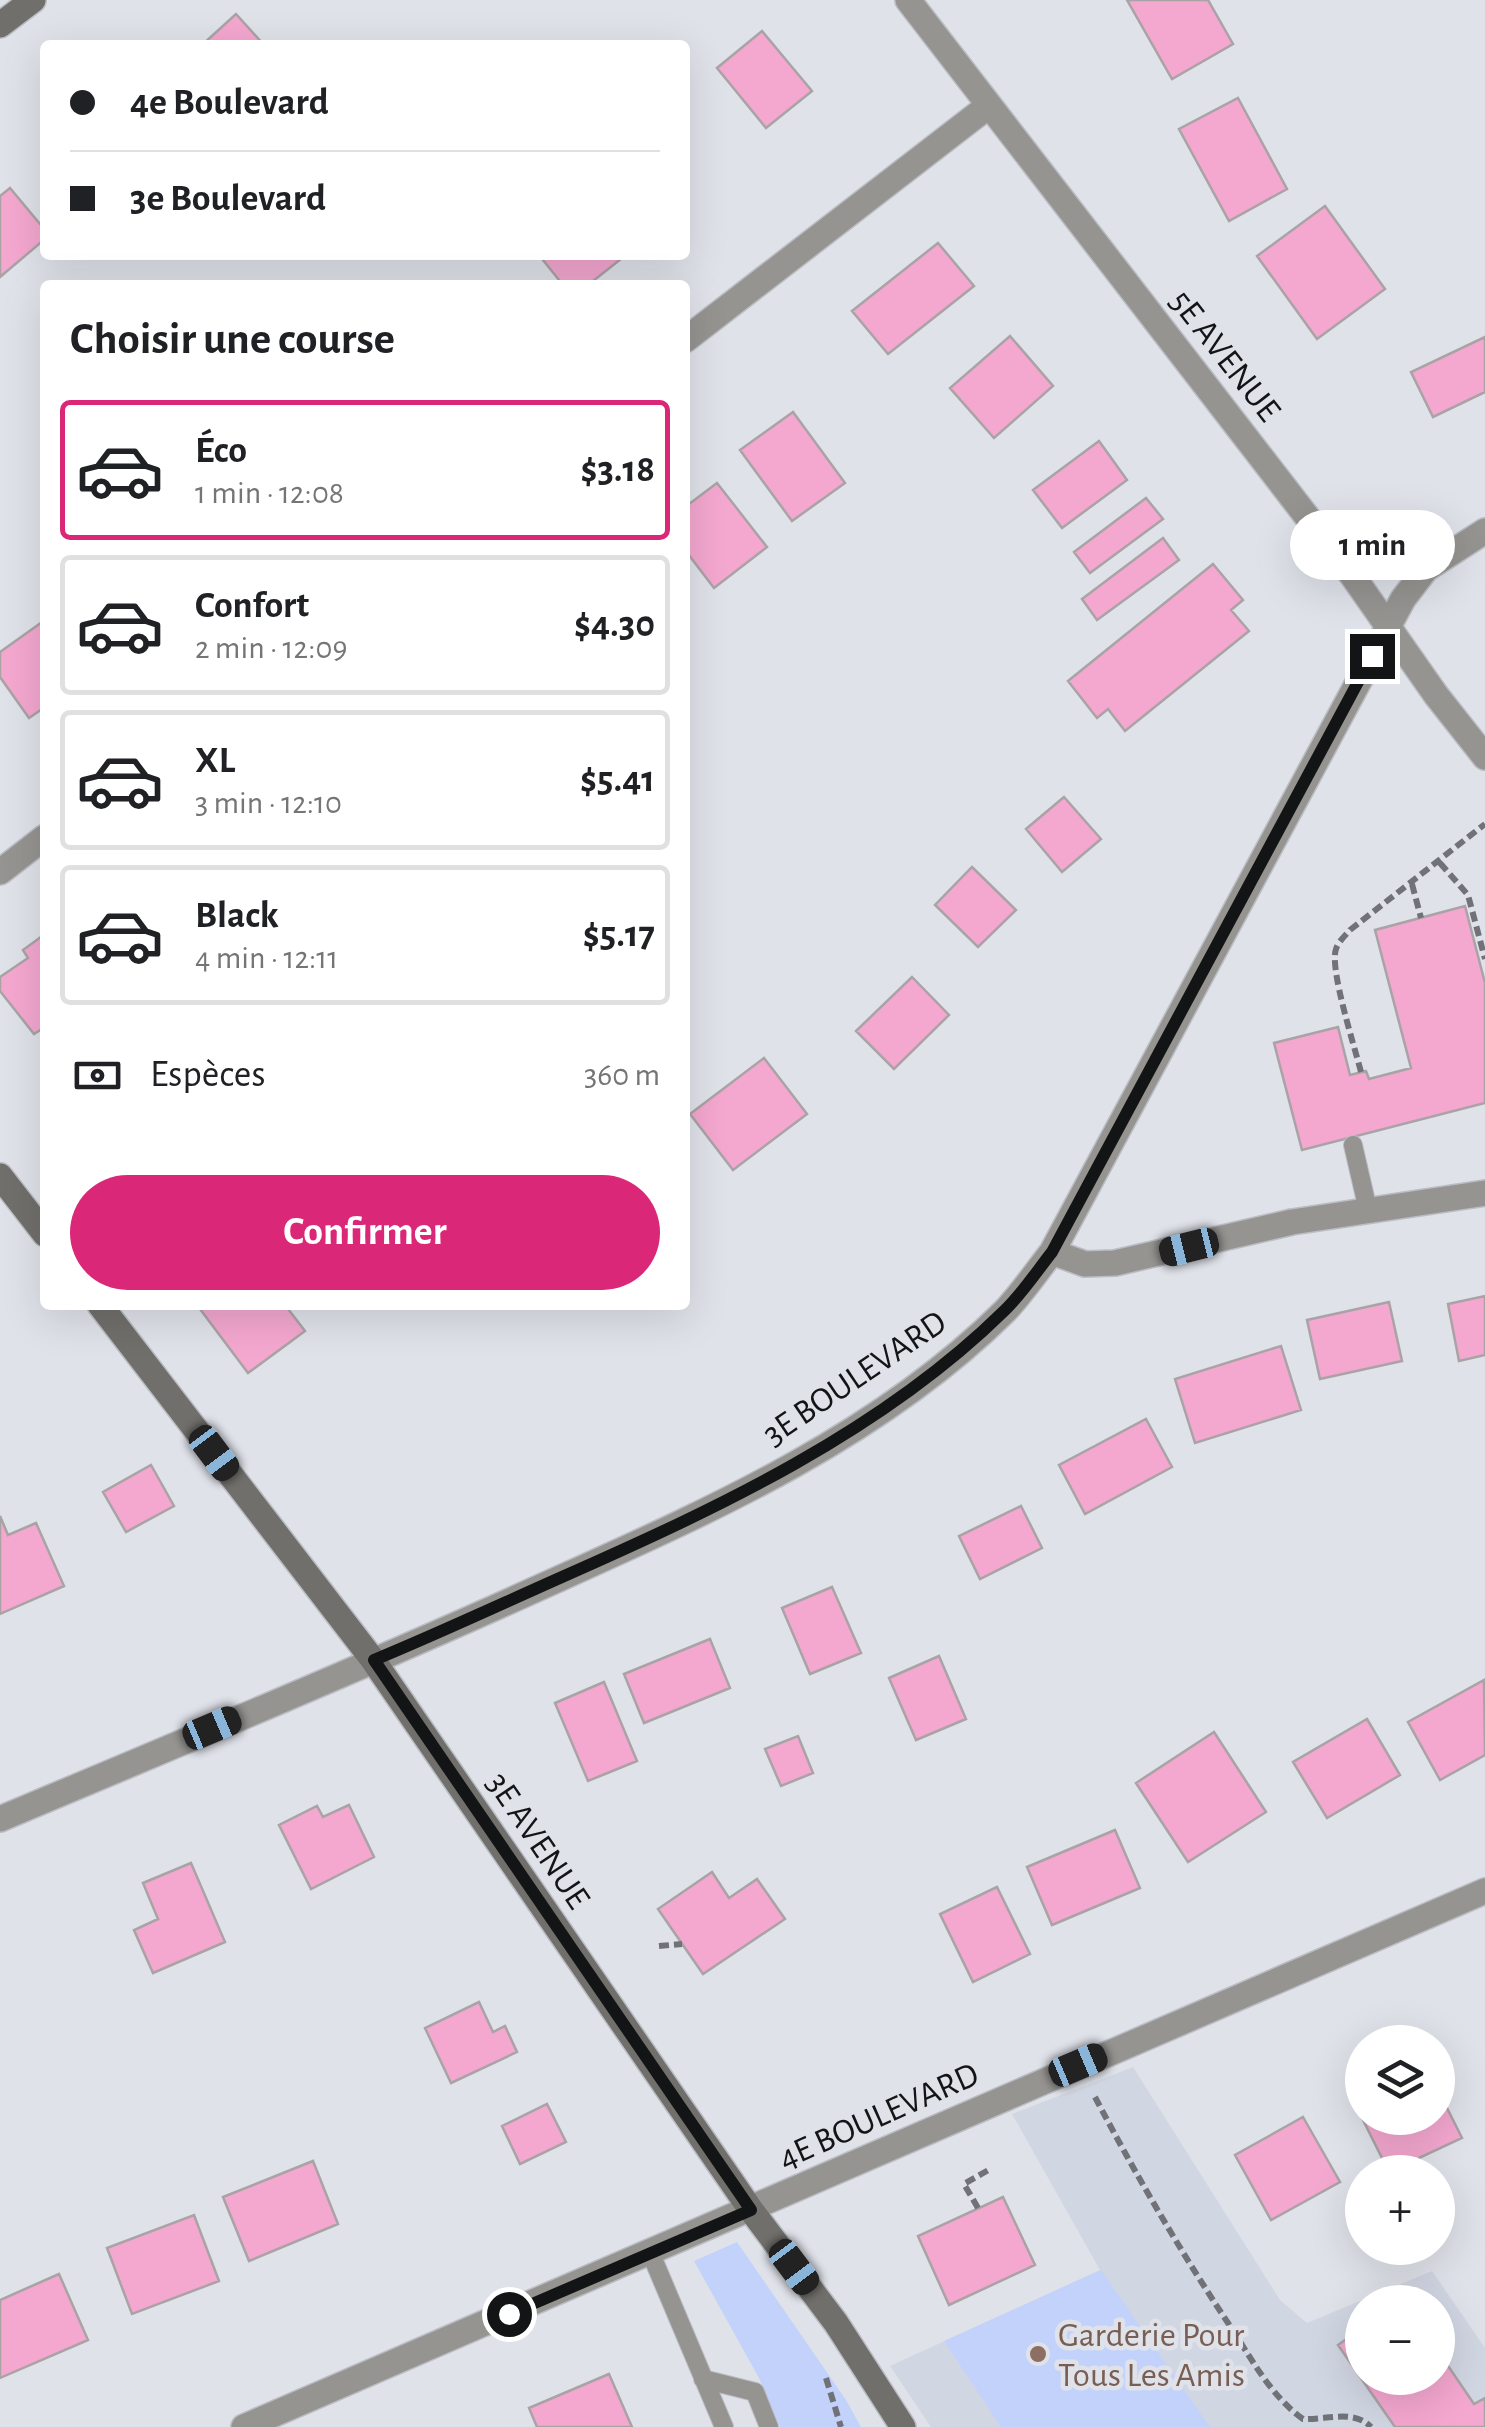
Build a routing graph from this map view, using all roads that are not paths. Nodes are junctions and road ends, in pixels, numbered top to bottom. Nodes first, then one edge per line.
1 (34, 0) edge
2 (908, 0) edge
3 (0, 24) edge
4 (987, 107) junction
5 (690, 336) edge
6 (1485, 531) edge
7 (1388, 624) junction
8 (1485, 757) edge
9 (40, 842) edge
10 (0, 872) edge
11 (1353, 1144) dead end
12 (0, 1176) edge
13 (1485, 1192) edge
14 (1368, 1210) junction
15 (40, 1228) edge
16 (1052, 1252) junction
17 (104, 1310) edge
18 (374, 1660) junction
19 (0, 1819) edge
20 (1485, 1891) edge
21 (751, 2210) junction
22 (651, 2254) junction
23 (703, 2378) junction
24 (244, 2427) edge
25 (724, 2427) edge
26 (769, 2427) edge
27 (902, 2427) edge

1 - 3 street
2 - 4 street, 5E AVENUE
4 - 5 street
4 - 7 street, 5E AVENUE
6 - 7 street, 3E BOULEVARD
7 - 8 street, 5E AVENUE
7 - 16 street, 3E BOULEVARD
9 - 10 street
11 - 14 lane
12 - 15 street
13 - 14 street
14 - 16 street
16 - 18 street, 3E BOULEVARD
17 - 18 street, 3E AVENUE
18 - 19 street, 3E BOULEVARD
18 - 21 street, 3E AVENUE
20 - 21 street, 4E BOULEVARD
21 - 22 street, 4E BOULEVARD
21 - 27 street, 3E AVENUE
22 - 23 lane
22 - 24 street, 4E BOULEVARD
23 - 25 lane
23 - 26 lane

